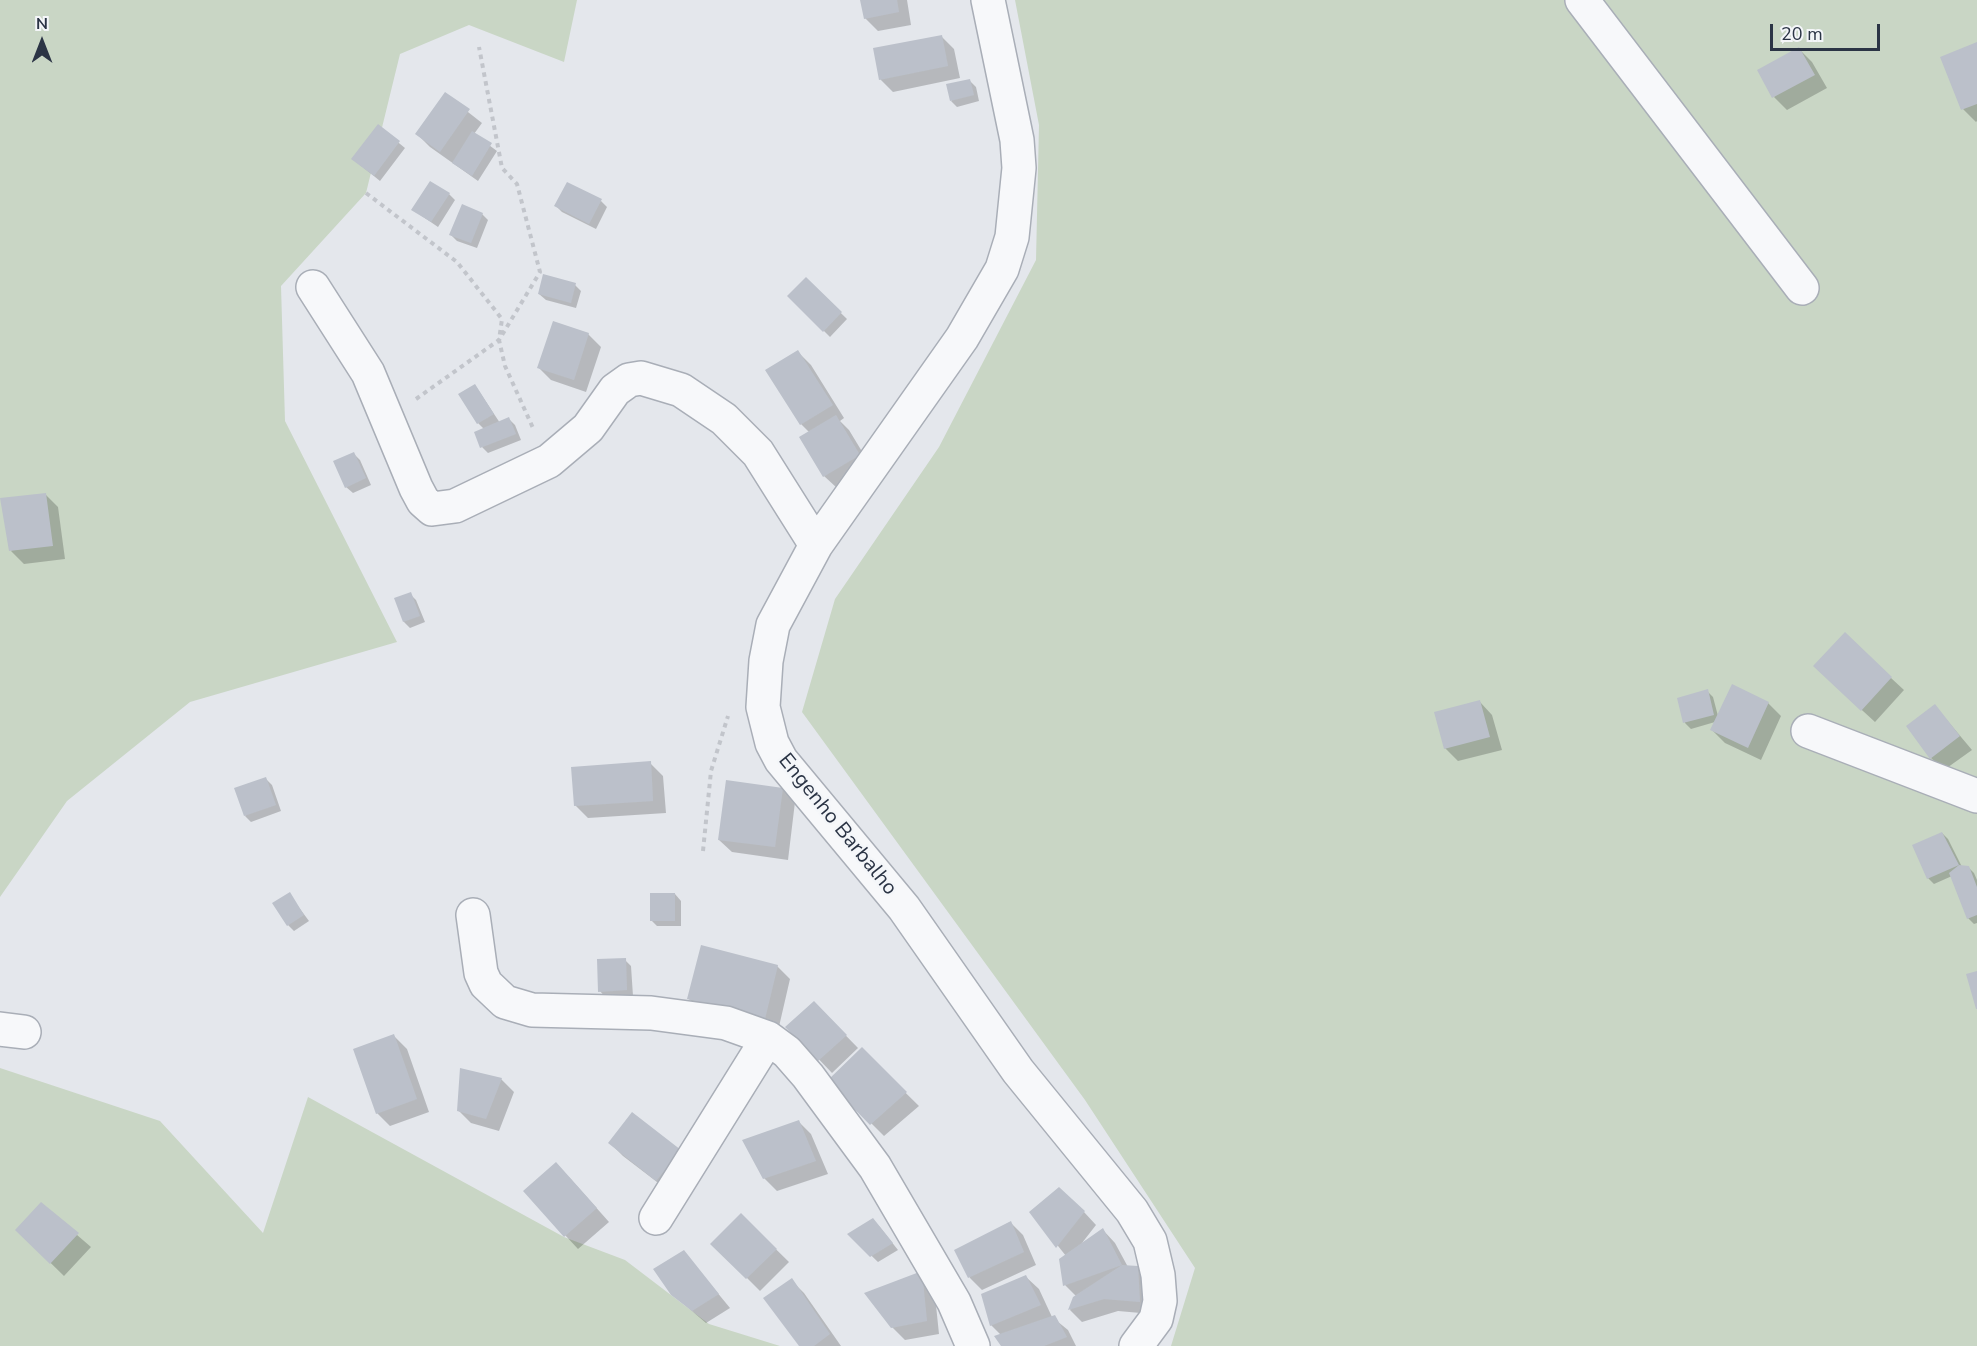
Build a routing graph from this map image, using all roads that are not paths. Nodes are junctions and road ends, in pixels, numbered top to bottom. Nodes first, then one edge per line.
1 (988, 0) edge
2 (1582, 0) edge
3 (313, 288) dead end
4 (1802, 288) dead end
5 (816, 545) junction
6 (1808, 731) dead end
7 (1977, 796) edge
8 (473, 915) dead end
9 (768, 1038) junction
10 (657, 1218) dead end
11 (973, 1346) edge
12 (1136, 1346) edge

1 - 5 street, Engenho Barbalho
2 - 4 street
3 - 5 street
5 - 12 street, Engenho Barbalho
6 - 7 street
8 - 9 street
9 - 10 street
9 - 11 street

